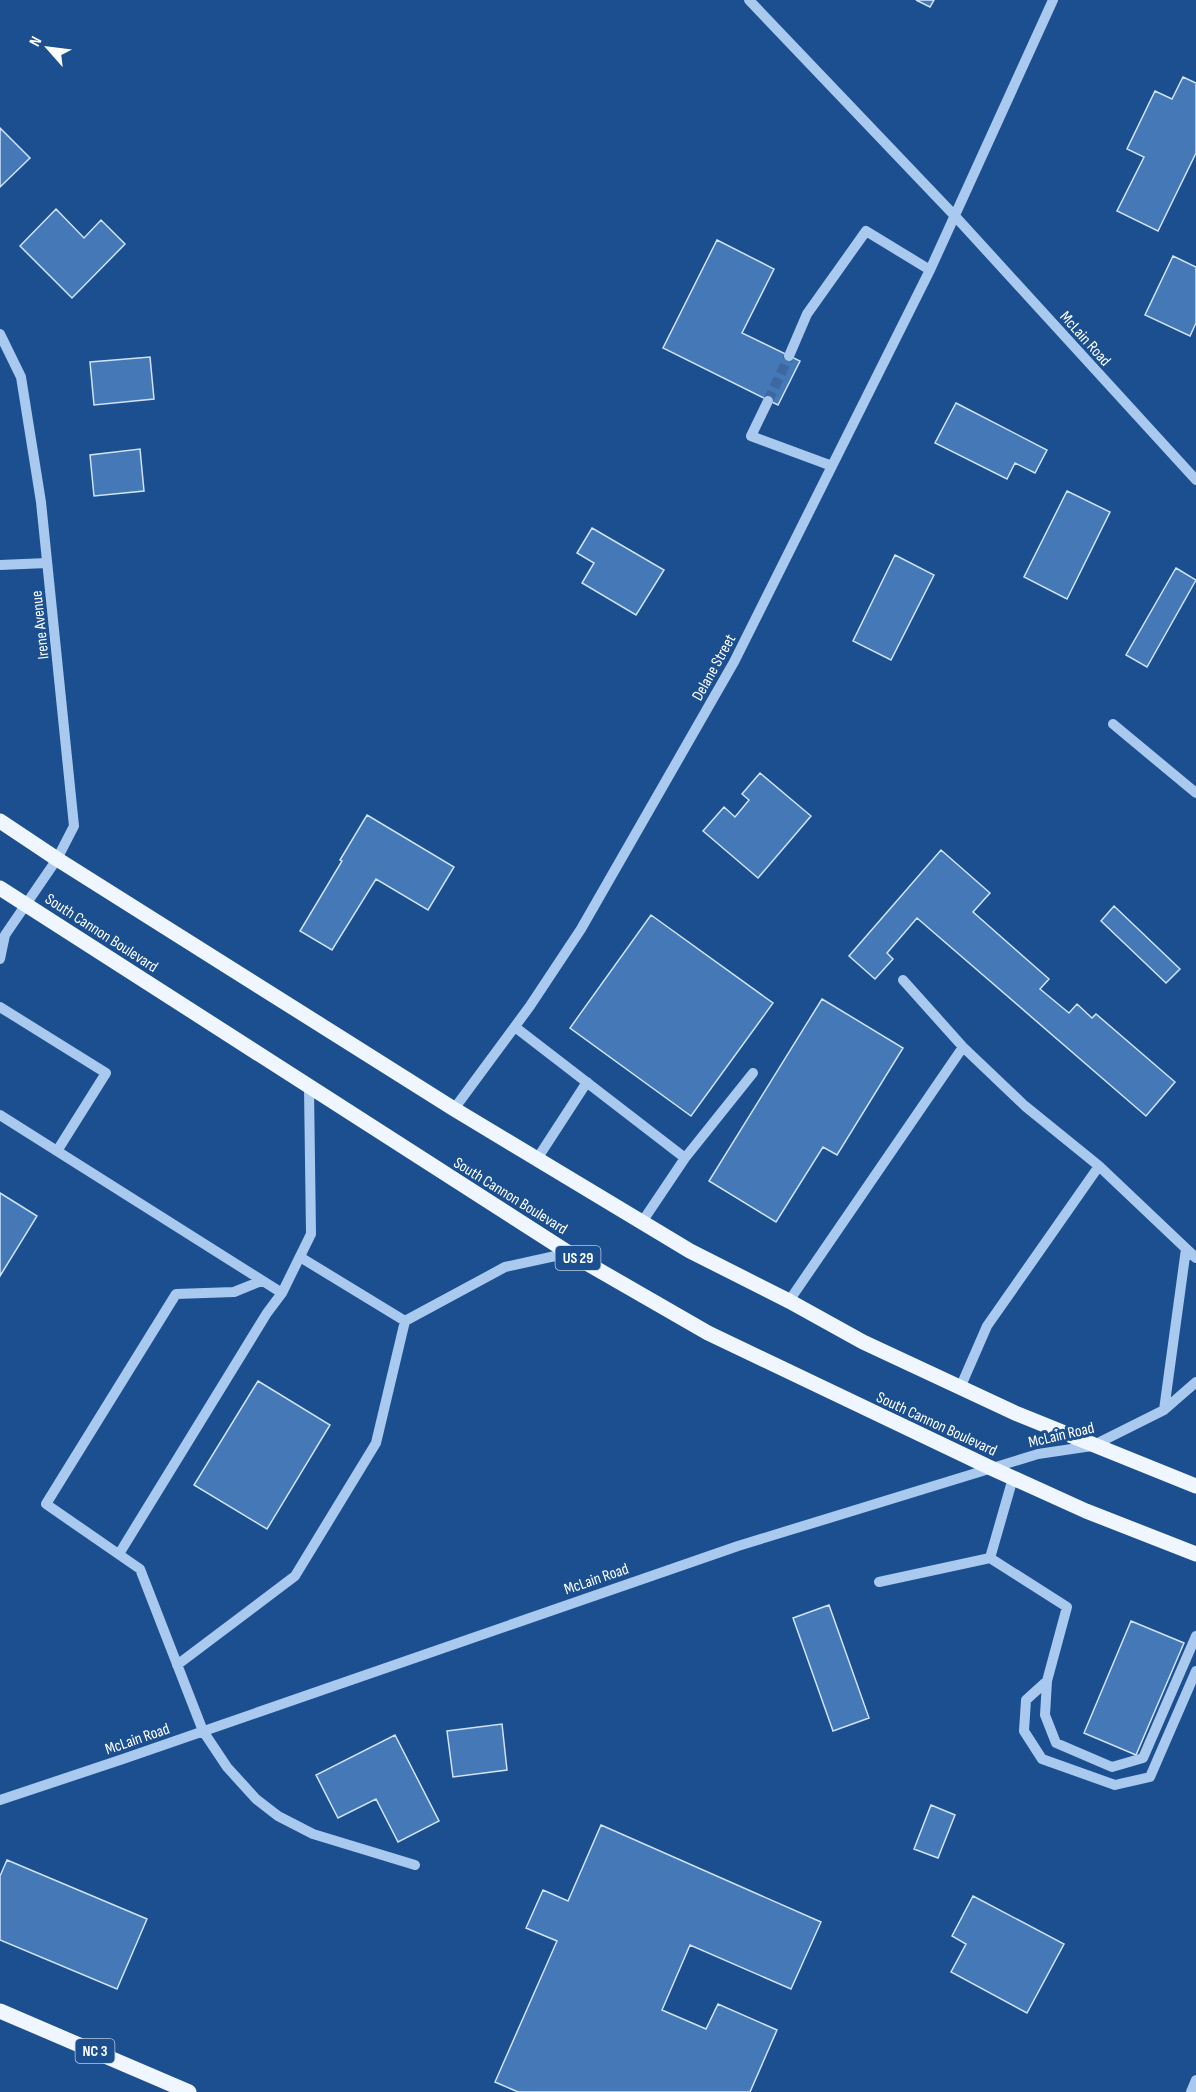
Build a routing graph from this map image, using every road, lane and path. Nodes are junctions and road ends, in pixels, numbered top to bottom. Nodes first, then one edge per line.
1 (749, 0) edge
2 (1053, 0) edge
3 (954, 215) junction
4 (930, 270) junction
5 (0, 334) edge
6 (789, 356) tunnel mouth
7 (768, 401) tunnel mouth
8 (832, 466) junction
9 (1196, 480) edge
10 (47, 563) junction
11 (0, 565) edge
12 (1113, 724) dead end
13 (1196, 793) edge
14 (0, 821) edge
15 (57, 860) junction
16 (0, 888) edge
17 (26, 904) junction
18 (3, 936) edge
19 (0, 959) edge
20 (903, 980) dead end
21 (0, 1007) edge
22 (515, 1027) junction
23 (963, 1047) junction
24 (753, 1073) dead end
25 (587, 1082) junction
26 (309, 1088) junction
27 (454, 1109) junction
28 (0, 1115) edge
29 (57, 1151) junction
30 (685, 1158) junction
31 (537, 1159) junction
32 (1099, 1166) junction
33 (642, 1222) junction
34 (1186, 1249) junction
35 (569, 1253) junction
36 (300, 1257) junction
37 (1196, 1257) edge
38 (261, 1281) junction
39 (282, 1293) junction
40 (789, 1301) junction
41 (405, 1321) junction
42 (1196, 1382) edge
43 (960, 1388) junction
44 (1164, 1410) junction
45 (1092, 1446) junction
46 (991, 1468) junction
47 (1013, 1478) junction
48 (1196, 1486) edge
49 (119, 1554) junction
50 (1196, 1554) edge
51 (990, 1558) junction
52 (879, 1582) dead end
53 (1196, 1636) edge
54 (177, 1665) junction
55 (1196, 1671) edge
56 (1047, 1681) junction
57 (203, 1731) junction
58 (0, 1800) edge
59 (415, 1865) dead end
60 (0, 2011) edge
61 (1196, 2080) edge
62 (189, 2092) edge
63 (1191, 2092) edge

1 - 3 street, McLain Road
2 - 3 street
3 - 4 street, Delane Street
3 - 9 street, McLain Road
4 - 6 street
4 - 8 street, Delane Street
5 - 10 street, Irene Avenue
7 - 8 street
8 - 22 street, Delane Street
10 - 11 street
10 - 15 street, Irene Avenue
12 - 13 street
14 - 15 main road
15 - 17 street, Irene Avenue
15 - 27 main road
16 - 17 main road, South Cannon Boulevard / US 29
17 - 18 street, Irene Avenue
17 - 26 main road, South Cannon Boulevard / US 29
18 - 19 street
20 - 23 street
21 - 29 street
22 - 25 street
22 - 27 street, Delane Street
23 - 32 street
23 - 40 street
24 - 30 street
25 - 30 street
25 - 31 street
26 - 35 main road, South Cannon Boulevard / US 29
26 - 36 street
27 - 31 main road
28 - 29 street
29 - 38 street
30 - 33 street
31 - 33 main road
32 - 34 street
32 - 43 street
33 - 40 main road
34 - 37 street
34 - 44 street
35 - 41 street
35 - 46 main road, South Cannon Boulevard / US 29
36 - 39 street
36 - 41 street
38 - 39 street
38 - 49 street
39 - 49 street
40 - 43 main road
41 - 54 street
42 - 44 street, McLain Road
43 - 45 main road
44 - 45 street, McLain Road
45 - 46 street, McLain Road
45 - 48 main road
46 - 47 main road, South Cannon Boulevard / US 29
46 - 57 street, McLain Road
47 - 50 main road, South Cannon Boulevard / US 29
47 - 51 street
49 - 54 street
51 - 52 street
51 - 56 street
53 - 56 street
54 - 57 street
55 - 56 street
57 - 58 street, McLain Road
57 - 59 street
60 - 62 main road, NC 3
61 - 63 street

